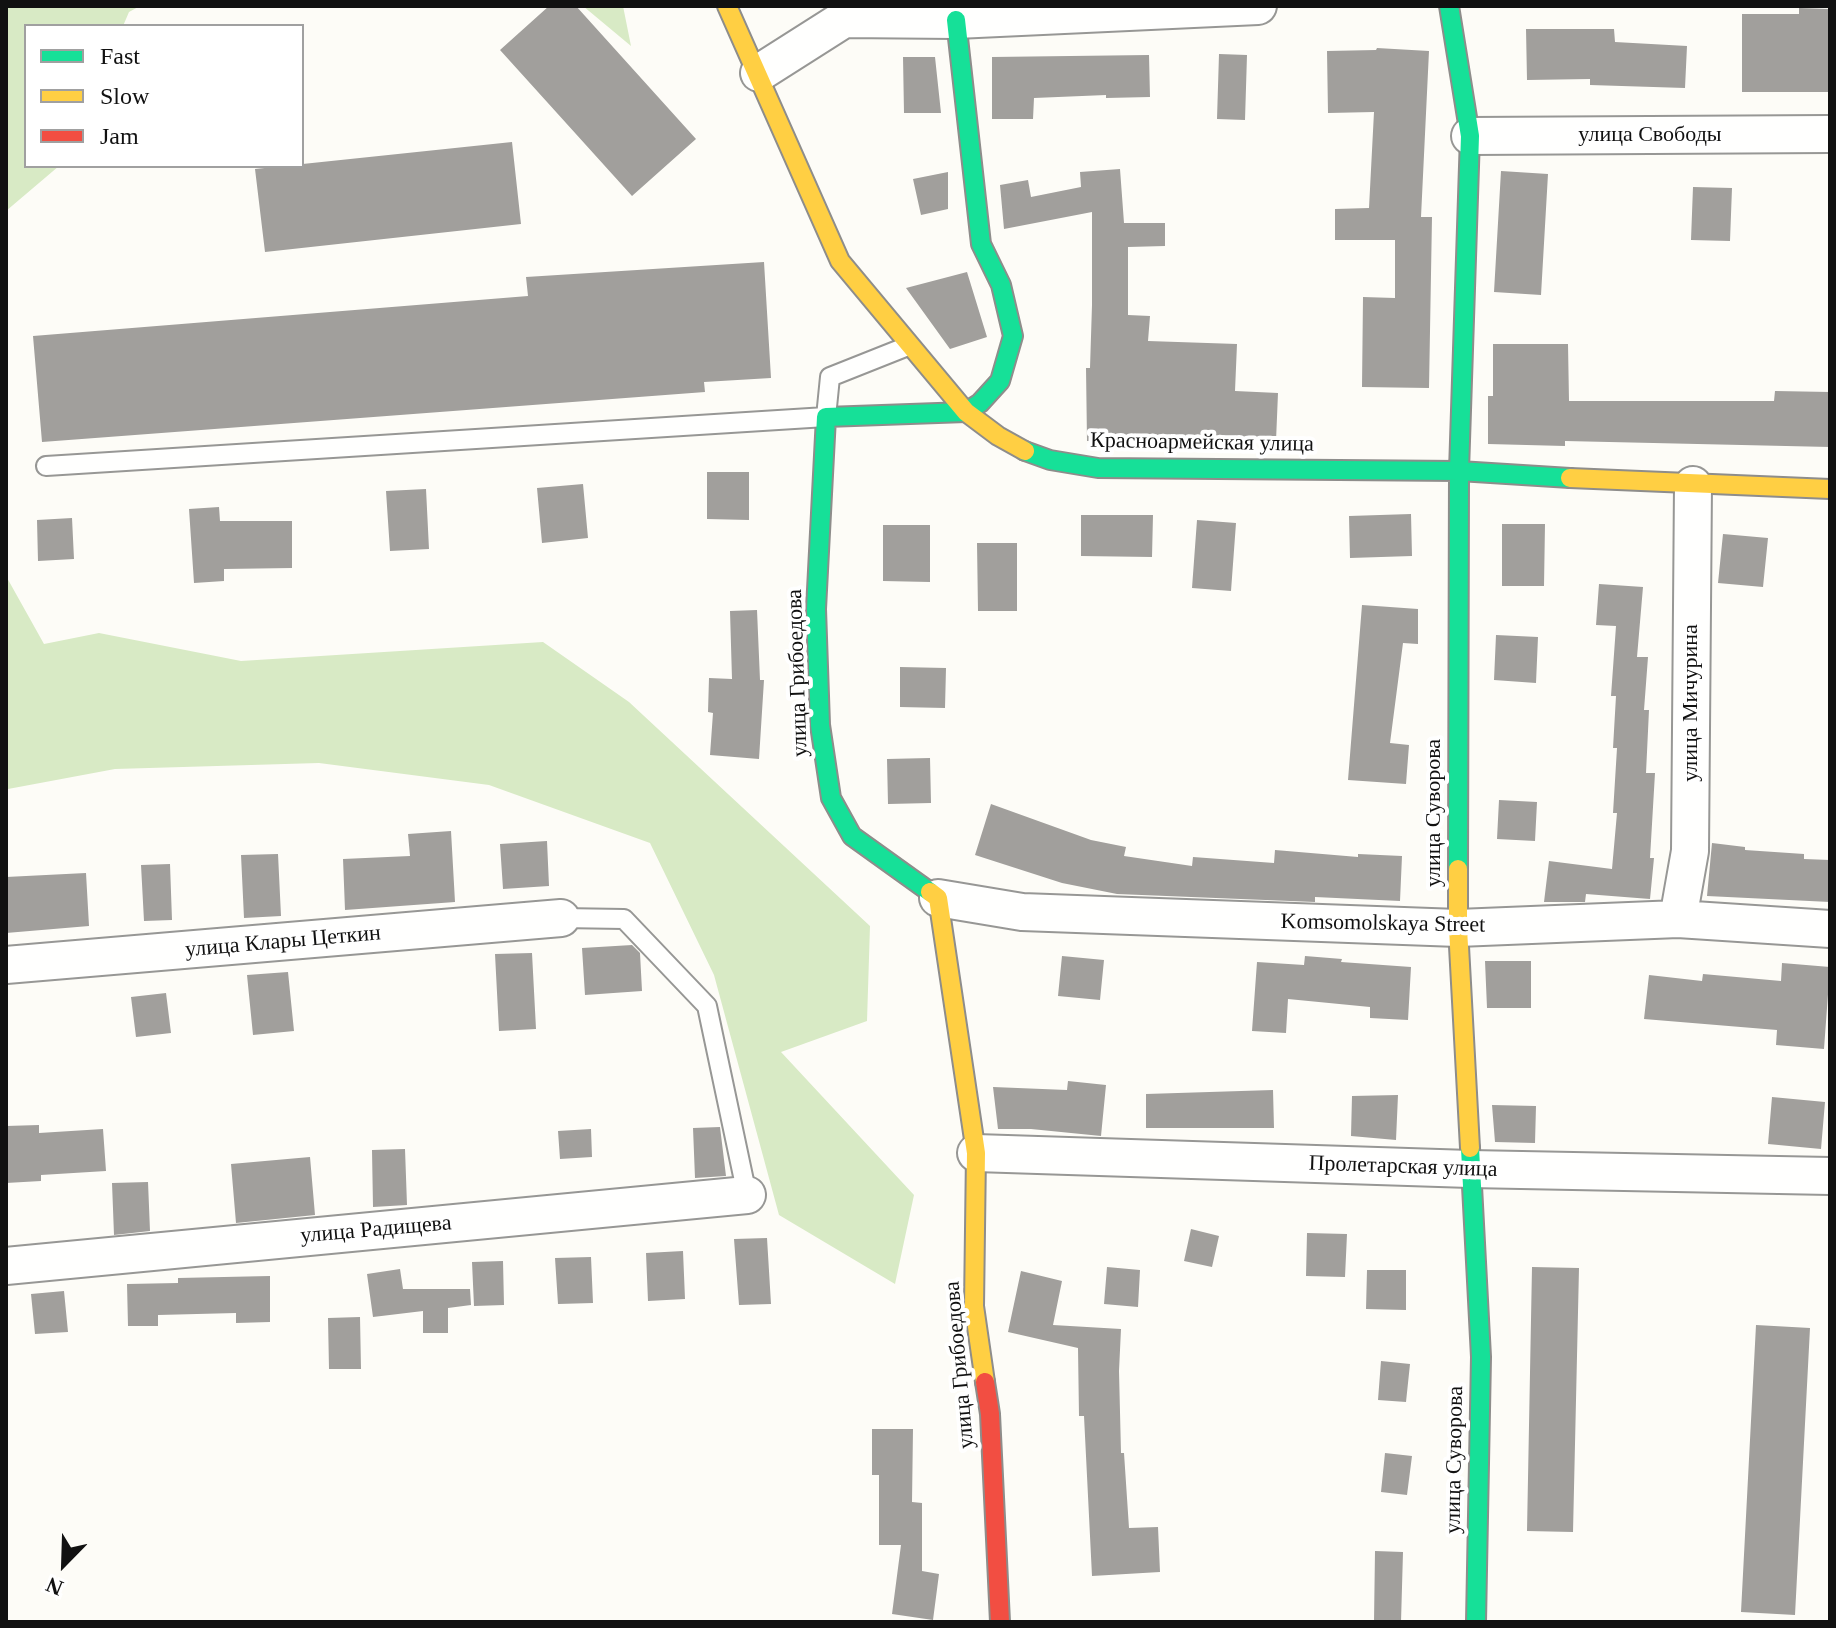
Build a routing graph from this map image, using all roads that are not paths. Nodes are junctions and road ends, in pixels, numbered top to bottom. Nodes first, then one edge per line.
1 (727, 6) edge
2 (1258, 6) edge
3 (1449, 6) edge
4 (956, 20) junction
5 (759, 73) junction
6 (1830, 134) edge
7 (1470, 136) junction
8 (909, 346) junction
9 (966, 412) junction
10 (826, 417) junction
11 (46, 466) dead end
12 (1459, 471) junction
13 (1693, 485) junction
14 (1830, 489) edge
15 (938, 898) junction
16 (561, 918) joint
17 (1678, 919) junction
18 (1458, 928) junction
19 (1830, 929) edge
20 (6, 965) edge
21 (976, 1153) junction
22 (1470, 1169) junction
23 (1830, 1176) edge
24 (747, 1195) joint
25 (6, 1266) edge
26 (1000, 1622) edge
27 (1476, 1622) edge

1 - 5 street, Красноармейская улица
2 - 4 street
3 - 7 street, улица Суворова
4 - 5 street
4 - 9 street
5 - 8 street, Красноармейская улица
6 - 7 street, улица Свободы
7 - 12 street, улица Суворова
8 - 9 street, Красноармейская улица
8 - 10 lane
9 - 10 street
9 - 12 street, Красноармейская улица
10 - 11 lane
10 - 15 street, улица Грибоедова
12 - 13 street, Красноармейская улица
12 - 18 street, улица Суворова
13 - 14 street, Красноармейская улица
13 - 17 street, улица Мичурина
15 - 18 street, Komsomolskaya Street
15 - 21 street, улица Грибоедова
16 - 20 street, улица Клары Цеткин
16 - 24 lane
17 - 18 street, Komsomolskaya Street
17 - 19 street, Komsomolskaya Street
18 - 22 street, улица Суворова
21 - 22 street, Пролетарская улица
21 - 26 street, улица Грибоедова
22 - 23 street, Пролетарская улица
22 - 27 street, улица Суворова
24 - 25 street, улица Радищева

